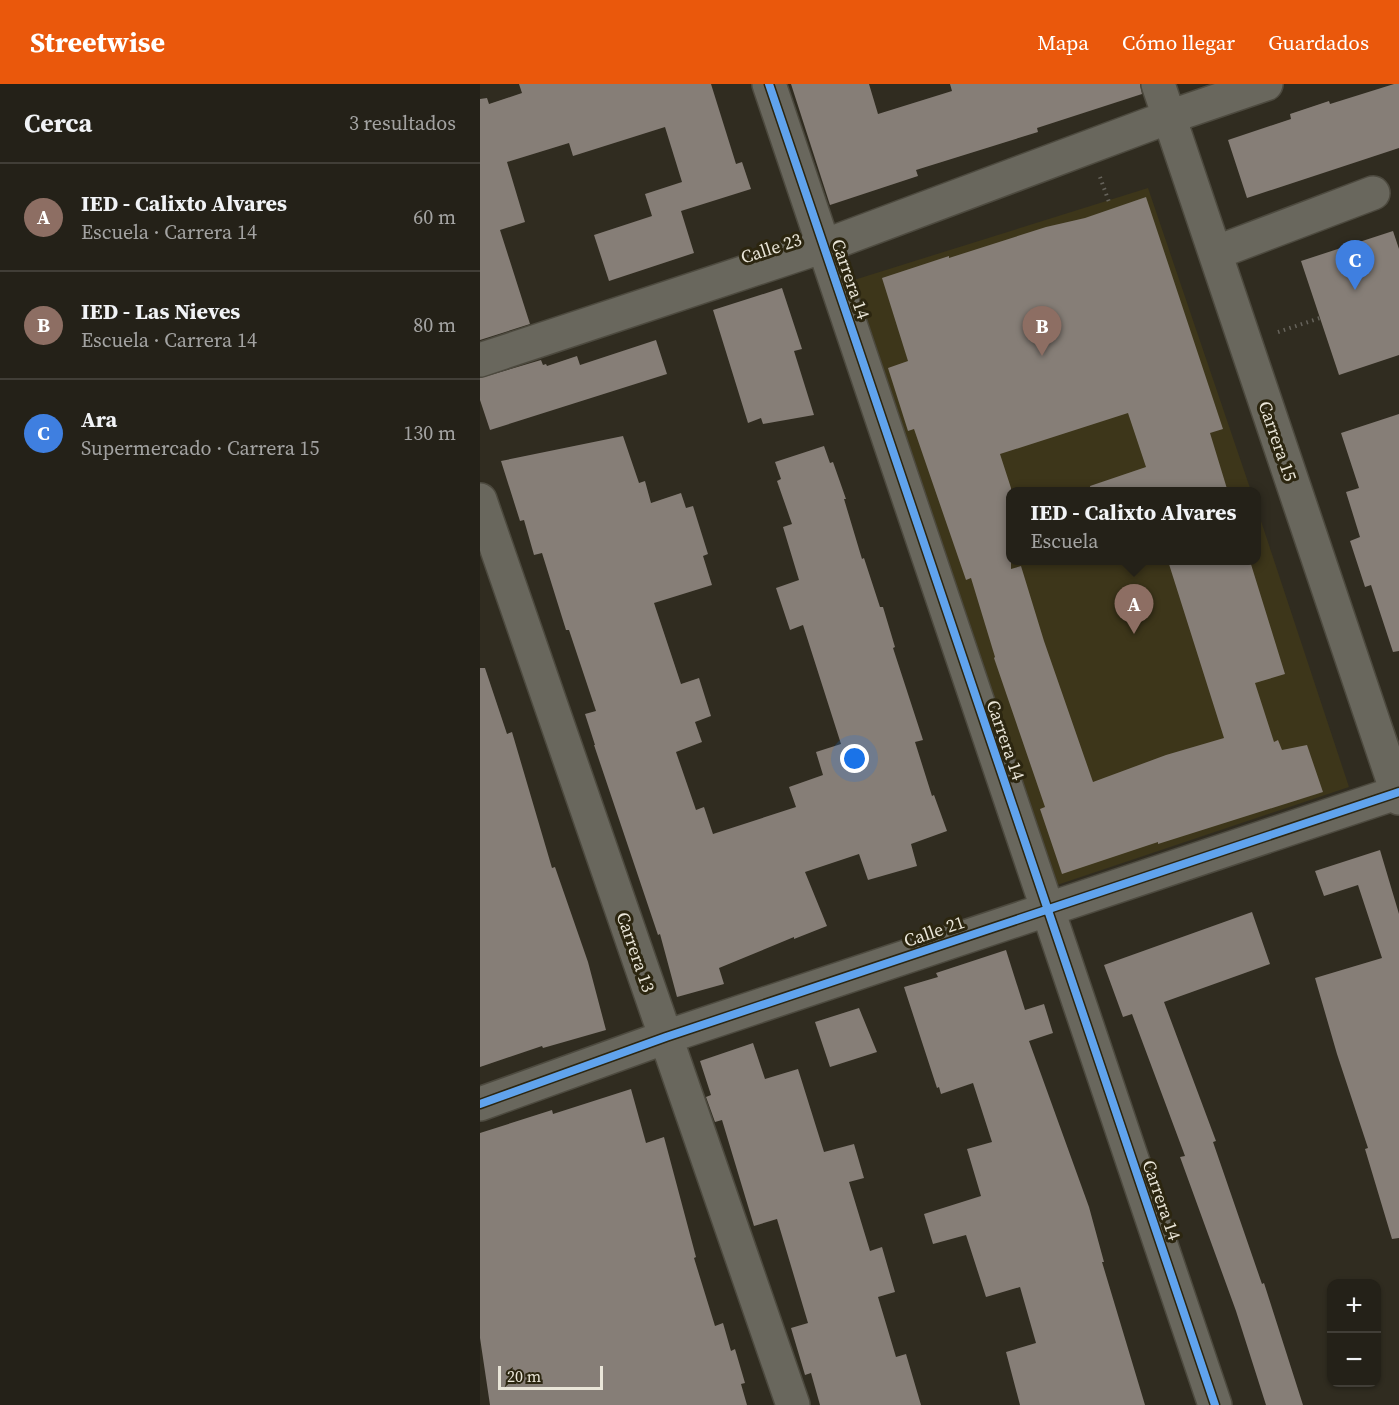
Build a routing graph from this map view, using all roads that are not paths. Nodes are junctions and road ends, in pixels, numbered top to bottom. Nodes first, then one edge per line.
1 (769, 84) edge
2 (1158, 84) edge
3 (1266, 84) edge
4 (1169, 117) junction
5 (1373, 193) dead end
6 (824, 246) junction
7 (1215, 253) junction
8 (480, 360) edge
9 (480, 500) edge
10 (1398, 794) edge
11 (1047, 909) junction
12 (666, 1037) junction
13 (480, 1104) edge
14 (793, 1405) edge
15 (1215, 1405) edge

1 - 6 street, Carrera 14
2 - 4 street, Carrera 15
3 - 4 street, Calle 23
4 - 6 street, Calle 23
4 - 7 street, Carrera 15
5 - 7 street
6 - 8 street, Calle 23
6 - 11 street, Carrera 14
7 - 10 street, Carrera 15
9 - 12 street, Carrera 13
10 - 11 street, Calle 21
11 - 12 street, Calle 21
11 - 15 street, Carrera 14
12 - 13 street, Calle 21
12 - 14 street, Carrera 13

